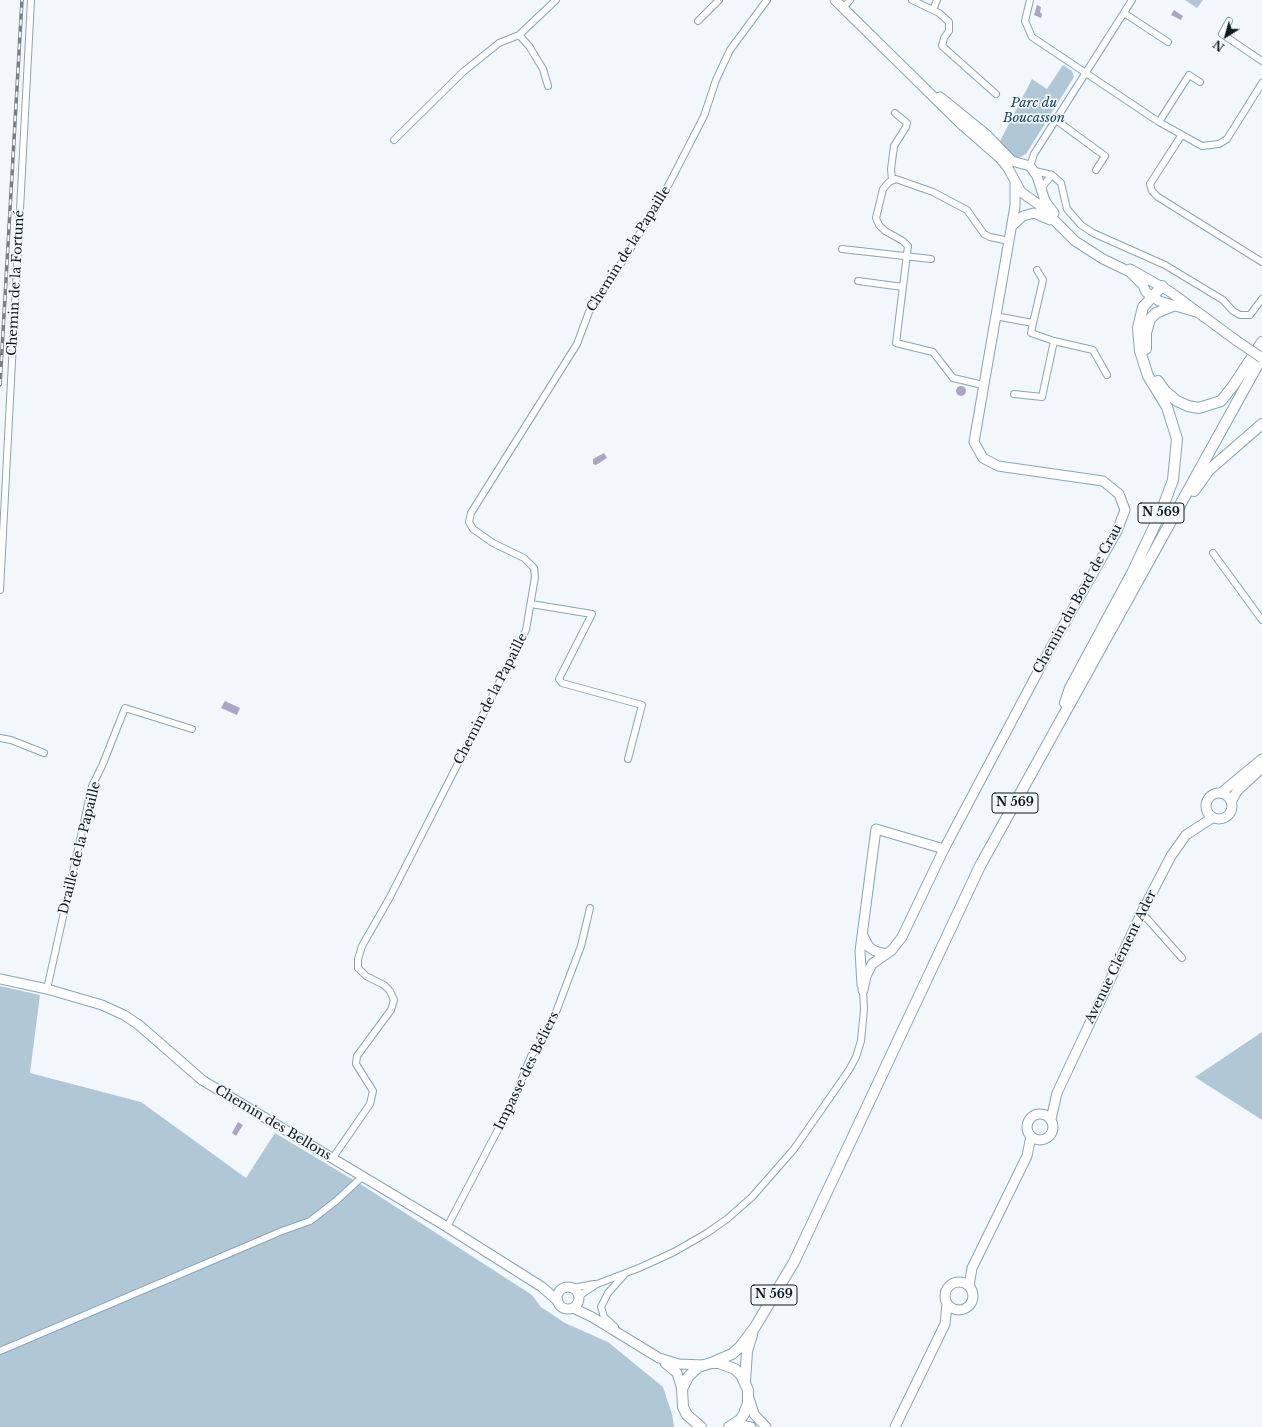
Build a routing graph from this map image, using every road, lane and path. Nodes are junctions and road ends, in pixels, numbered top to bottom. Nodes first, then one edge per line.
1 (31, 0) edge
2 (556, 0) edge
3 (719, 0) edge
4 (767, 0) edge
5 (835, 0) edge
6 (850, 0) edge
7 (912, 0) edge
8 (937, 0) edge
9 (1030, 0) edge
10 (1132, 0) edge
11 (843, 8) junction
12 (933, 10) junction
13 (1124, 13) junction
14 (698, 21) dead end
15 (1230, 21) dead end
16 (519, 35) junction
17 (1168, 42) dead end
18 (1262, 62) edge
19 (1086, 74) junction
20 (1200, 82) dead end
21 (1262, 82) edge
22 (921, 83) junction
23 (548, 86) dead end
24 (996, 94) dead end
25 (895, 113) dead end
26 (1056, 120) junction
27 (1159, 122) junction
28 (1181, 136) junction
29 (394, 140) dead end
30 (1025, 166) junction
31 (1096, 170) dead end
32 (1011, 174) junction
33 (1052, 175) junction
34 (892, 180) junction
35 (1015, 184) junction
36 (1042, 189) junction
37 (1030, 199) junction
38 (1058, 225) junction
39 (1012, 226) junction
40 (1009, 241) junction
41 (842, 248) dead end
42 (907, 256) junction
43 (931, 259) dead end
44 (1262, 262) edge
45 (1037, 270) dead end
46 (858, 281) dead end
47 (1162, 286) junction
48 (903, 287) junction
49 (1155, 299) junction
50 (1262, 299) edge
51 (1172, 306) junction
52 (1196, 312) junction
53 (1156, 313) junction
54 (995, 316) junction
55 (1033, 323) junction
56 (1054, 341) junction
57 (1262, 342) edge
58 (1262, 358) edge
59 (1107, 375) dead end
60 (983, 385) junction
61 (1014, 394) dead end
62 (1262, 424) edge
63 (1162, 537) junction
64 (1213, 553) dead end
65 (0, 590) edge
66 (532, 604) junction
67 (1262, 620) edge
68 (192, 729) dead end
69 (1054, 732) junction
70 (0, 738) edge
71 (44, 753) dead end
72 (628, 759) dead end
73 (1262, 759) edge
74 (1262, 768) edge
75 (1221, 793) junction
76 (1231, 802) junction
77 (1205, 806) junction
78 (1212, 818) junction
79 (1195, 828) junction
80 (944, 849) junction
81 (590, 908) dead end
82 (1142, 913) junction
83 (863, 936) junction
84 (886, 954) junction
85 (1182, 958) dead end
86 (0, 979) edge
87 (47, 989) junction
88 (863, 990) junction
89 (1057, 1093) junction
90 (1038, 1114) junction
91 (1051, 1119) junction
92 (1031, 1136) junction
93 (1040, 1140) junction
94 (1027, 1156) junction
95 (332, 1159) junction
96 (362, 1177) junction
97 (447, 1227) junction
98 (972, 1268) junction
99 (624, 1274) junction
100 (958, 1282) junction
101 (597, 1284) junction
102 (969, 1286) junction
103 (542, 1287) junction
104 (573, 1288) junction
105 (561, 1290) junction
106 (579, 1298) junction
107 (558, 1301) junction
108 (947, 1304) junction
109 (573, 1308) junction
110 (962, 1310) junction
111 (592, 1318) junction
112 (945, 1324) junction
113 (755, 1327) junction
114 (629, 1340) junction
115 (0, 1352) edge
116 (659, 1358) junction
117 (707, 1364) junction
118 (746, 1382) junction
119 (682, 1389) junction
120 (749, 1398) junction
121 (697, 1425) edge
122 (732, 1426) edge
123 (751, 1427) edge
124 (766, 1427) edge
125 (896, 1427) edge

1 - 65 street, Chemin de la Fortuné
2 - 16 street
3 - 14 street
4 - 66 street, Chemin de la Papaille
5 - 11 street
6 - 11 street
7 - 12 street
8 - 12 street
9 - 19 street
10 - 13 street
11 - 22 street
12 - 24 street
13 - 17 street
13 - 19 street
15 - 18 street
16 - 23 street
16 - 29 street
19 - 26 street
19 - 27 street
20 - 27 street
21 - 28 street
22 - 30 street
22 - 32 street
25 - 34 street
26 - 30 street
26 - 31 street
27 - 28 street
28 - 44 street
30 - 32 street
30 - 33 street
30 - 36 street
32 - 35 street
33 - 36 street
33 - 50 street
34 - 40 street
34 - 42 street
35 - 37 street
35 - 39 street, Chemin du Bord de Crau
36 - 37 street, Chemin du Bord de Crau
36 - 47 street
37 - 38 street
37 - 39 street, Chemin du Bord de Crau
38 - 39 street
38 - 49 street
39 - 40 street, Chemin du Bord de Crau
40 - 54 street, Chemin du Bord de Crau
41 - 42 street
42 - 43 street
42 - 48 street
45 - 55 street
46 - 48 street
47 - 49 main road, N 569
47 - 52 street
48 - 60 street
49 - 51 street
49 - 53 street
49 - 69 main road, N 569
51 - 52 street
51 - 53 main road
52 - 58 street, bridge
53 - 57 main road
54 - 55 street
54 - 60 street, Chemin du Bord de Crau
55 - 56 street
56 - 59 street
56 - 61 street
58 - 63 main road, N 569
60 - 80 street, Chemin du Bord de Crau
62 - 63 main road, N 569
63 - 69 main road, N 569
64 - 67 street
66 - 72 street
66 - 95 street, Chemin de la Papaille
68 - 87 street, Draille de la Papaille
69 - 113 main road, N 569
70 - 71 street
73 - 75 street
74 - 76 street
75 - 76 street
75 - 77 street
76 - 78 street
77 - 78 street
77 - 79 street, Avenue Clément Ader
78 - 79 street, Avenue Clément Ader
79 - 82 street, Avenue Clément Ader
80 - 83 street, Chemin du Bord de Crau
80 - 84 street, Chemin du Bord de Crau
81 - 97 street, Impasse des Béliers
82 - 85 street
82 - 89 street, Avenue Clément Ader
83 - 84 street
83 - 88 street, Chemin du Bord de Crau
84 - 88 street, Chemin du Bord de Crau
86 - 87 street, Chemin des Bellons
87 - 95 street, Chemin des Bellons
88 - 99 street, Chemin du Bord de Crau
89 - 90 street, Avenue Clément Ader
89 - 91 street, Avenue Clément Ader
90 - 91 street
90 - 92 street
91 - 93 street
92 - 93 street
92 - 94 street
93 - 94 street
94 - 98 street
95 - 96 street, Chemin des Bellons
96 - 97 street, Chemin des Bellons
96 - 115 street
97 - 103 street, Chemin des Bellons
98 - 100 street
98 - 102 street
99 - 101 street, Chemin du Bord de Crau
99 - 114 street
100 - 102 street
100 - 108 street
101 - 104 street
101 - 106 street
102 - 110 street
103 - 105 street, Chemin des Bellons
103 - 107 street, Chemin des Bellons
104 - 105 street
104 - 106 street
105 - 107 street
106 - 109 street
106 - 111 street
107 - 109 street
108 - 110 street
108 - 112 street
109 - 111 street
110 - 112 street
111 - 114 street
112 - 125 street
113 - 117 main road, N 569
113 - 118 main road, N 569
114 - 116 street
116 - 117 street
116 - 119 street
117 - 118 main road
117 - 119 main road
118 - 120 main road
119 - 121 main road
120 - 122 main road
120 - 124 street
122 - 123 street

